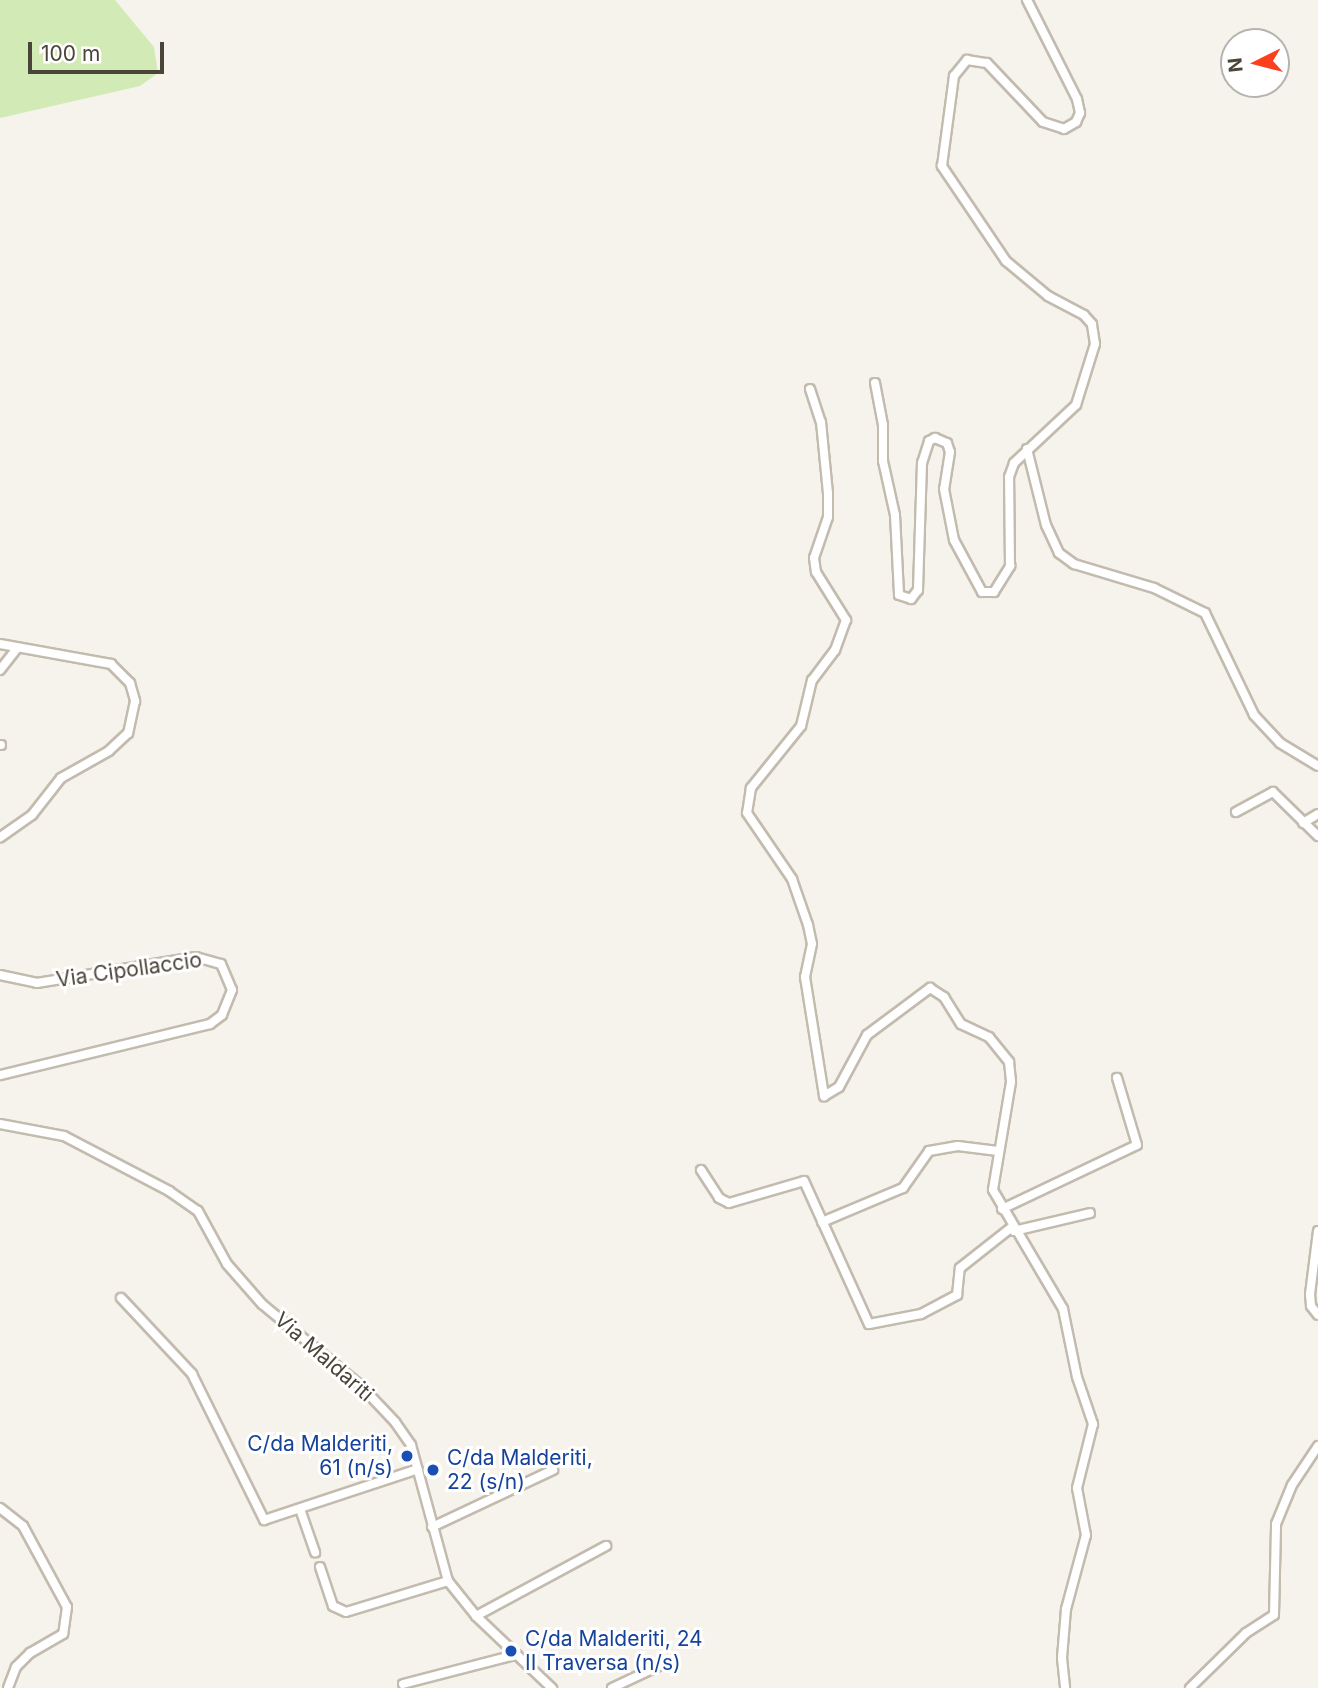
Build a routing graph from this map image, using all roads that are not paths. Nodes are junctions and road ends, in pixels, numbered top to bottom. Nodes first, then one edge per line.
1 (1027, 0) edge
2 (875, 383) dead end
3 (810, 389) dead end
4 (1027, 449) junction
5 (0, 644) edge
6 (18, 648) junction
7 (0, 670) edge
8 (1318, 766) edge
9 (1236, 812) dead end
10 (1318, 814) edge
11 (1303, 823) junction
12 (1318, 836) edge
13 (0, 837) edge
14 (0, 975) edge
15 (0, 1075) edge
16 (1117, 1078) dead end
17 (0, 1124) edge
18 (998, 1151) junction
19 (701, 1170) dead end
20 (1002, 1209) junction
21 (1090, 1213) dead end
22 (822, 1222) junction
23 (1013, 1229) junction
24 (1318, 1231) edge
25 (121, 1298) dead end
26 (1318, 1315) edge
27 (1318, 1446) edge
28 (418, 1469) junction
29 (553, 1470) dead end
30 (0, 1508) edge
31 (300, 1509) junction
32 (432, 1527) junction
33 (606, 1546) dead end
34 (315, 1552) dead end
35 (320, 1567) dead end
36 (449, 1581) junction
37 (476, 1616) junction
38 (515, 1655) junction
39 (663, 1664) dead end
40 (403, 1684) dead end
41 (8, 1688) edge
42 (552, 1688) edge
43 (612, 1688) edge
44 (1065, 1688) edge
45 (1190, 1688) edge

1 - 4 street
2 - 4 street
3 - 18 street
4 - 8 street
5 - 6 street
6 - 7 street
6 - 13 street
9 - 11 street
10 - 11 street
11 - 12 street
14 - 15 street, Via Cipollaccio
16 - 20 street
17 - 28 street, Via Maldariti
18 - 20 street
18 - 22 street
19 - 22 street
20 - 23 street
21 - 23 street
22 - 23 street
23 - 44 street
24 - 26 street
25 - 31 street
27 - 45 street
28 - 31 street
28 - 32 street, Via Maldariti
29 - 32 street
30 - 41 street
31 - 34 street
32 - 36 street, Via Maldariti
33 - 37 street
35 - 36 street
36 - 37 street, Via Maldariti
37 - 38 street, Via Maldariti
38 - 40 street
38 - 42 street, Via Maldariti
39 - 43 street

